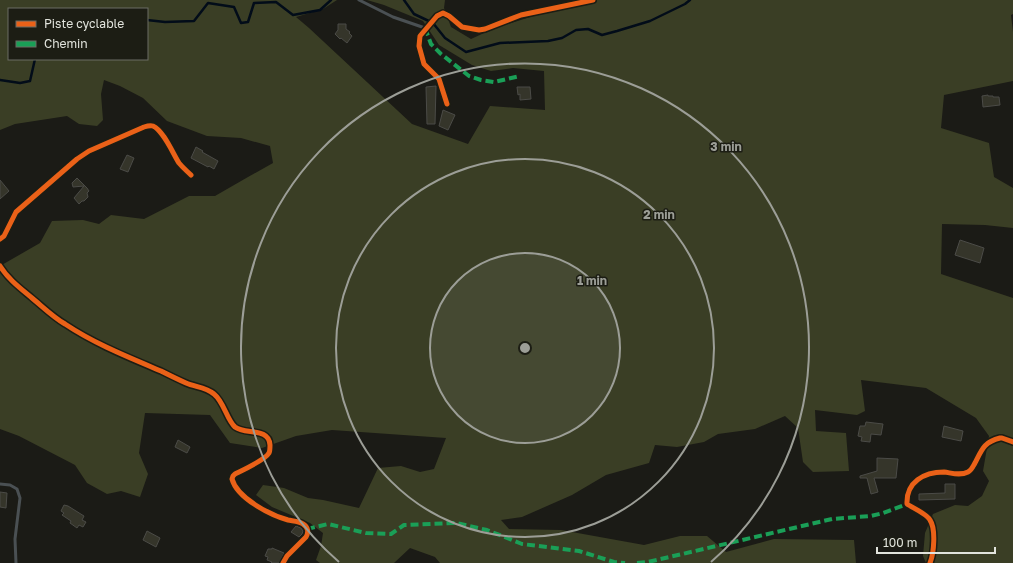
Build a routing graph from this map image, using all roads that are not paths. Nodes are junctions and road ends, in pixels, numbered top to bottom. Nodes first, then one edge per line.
1 (359, 0) edge
2 (593, 0) edge
3 (427, 27) junction
4 (446, 104) dead end
5 (191, 175) dead end
6 (0, 239) edge
7 (0, 267) edge
8 (1013, 442) edge
9 (0, 484) edge
10 (16, 563) edge
11 (283, 563) edge
12 (930, 563) edge

1 - 3 lane
2 - 3 street
3 - 4 street
5 - 6 street
7 - 11 street
8 - 12 street
9 - 10 lane

